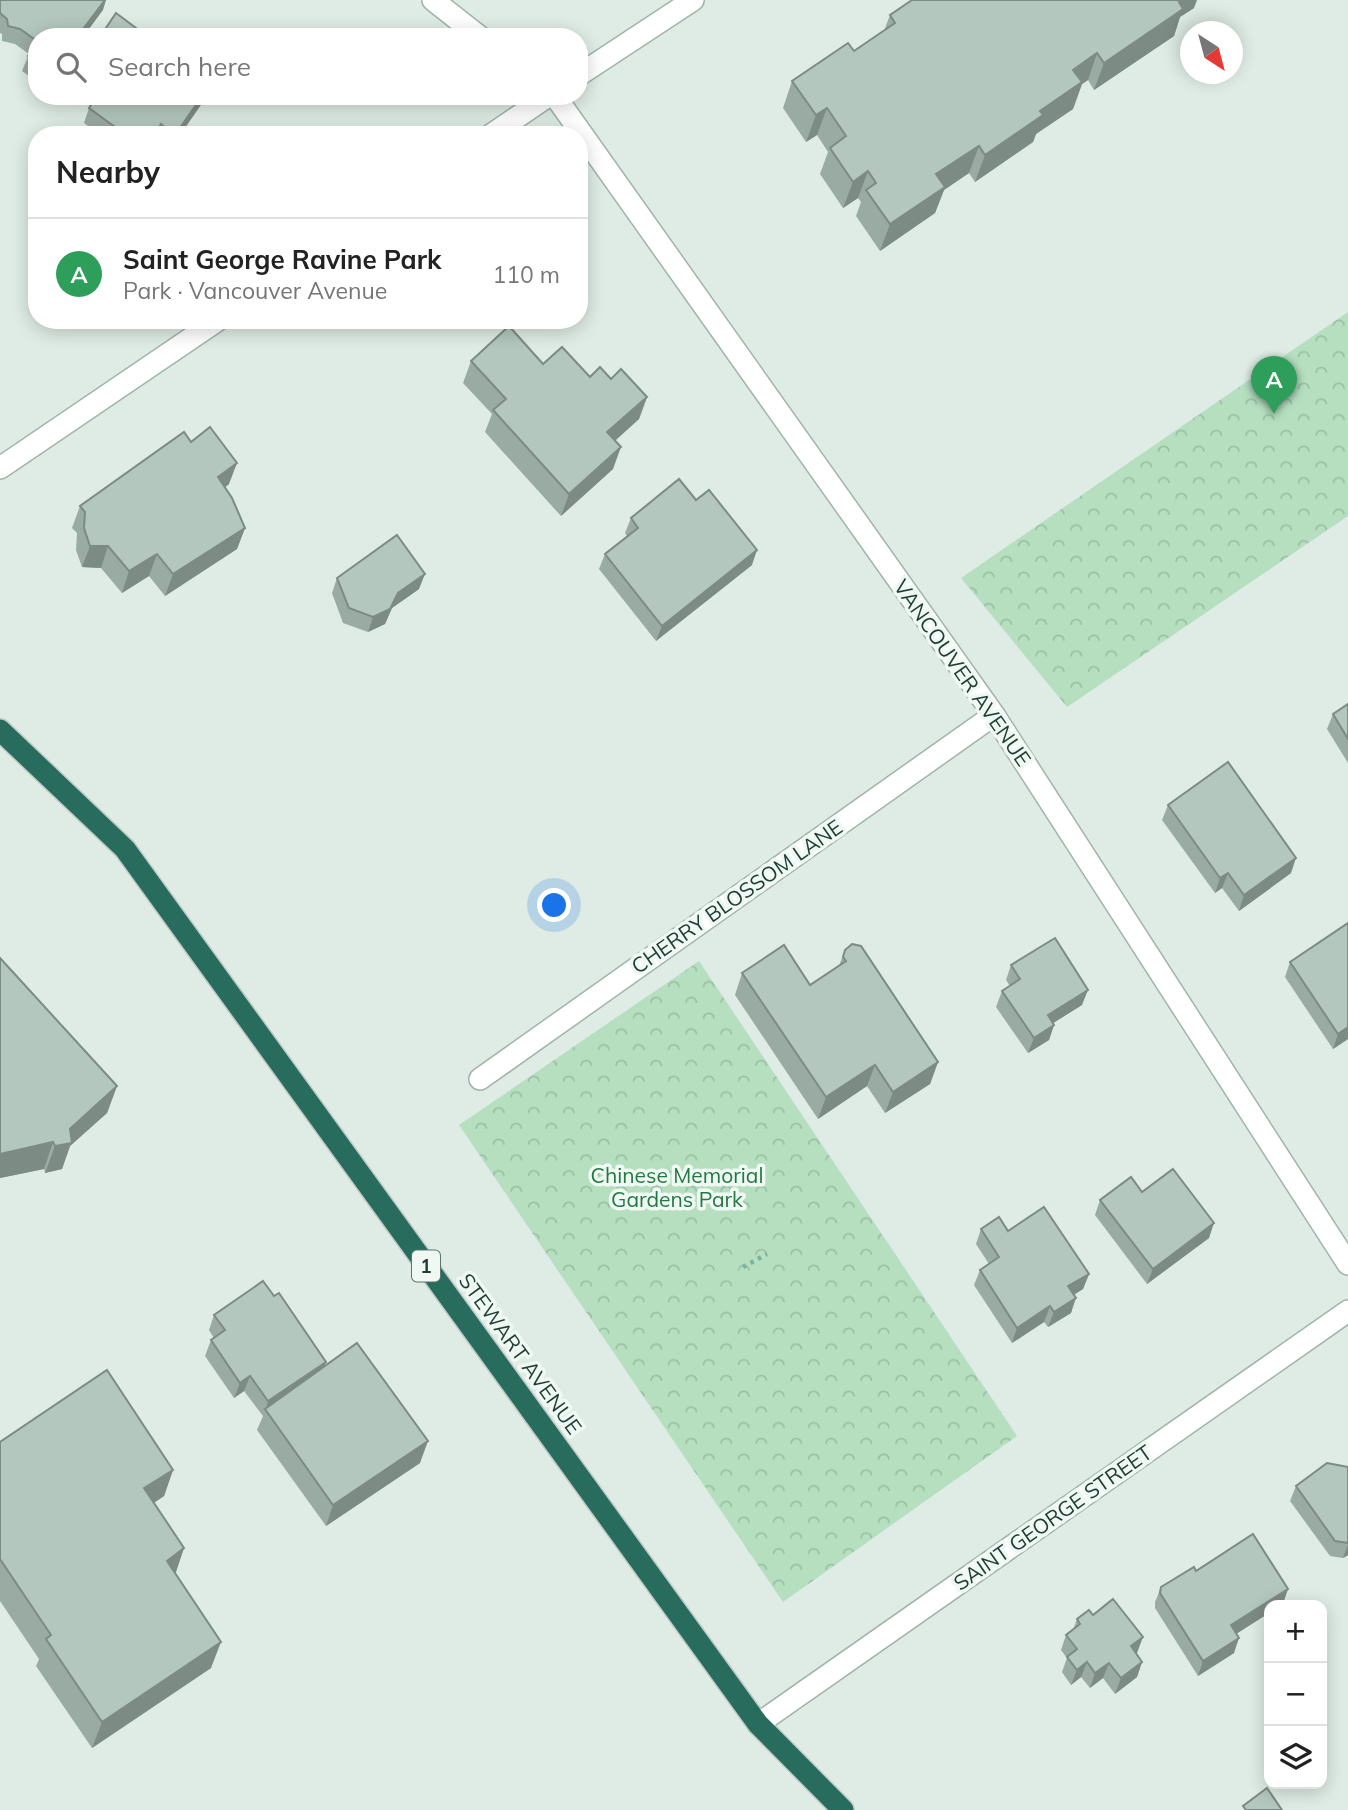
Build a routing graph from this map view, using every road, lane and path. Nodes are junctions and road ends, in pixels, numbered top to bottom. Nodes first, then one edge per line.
1 (433, 0) edge
2 (693, 0) edge
3 (469, 28) edge
4 (588, 69) edge
5 (535, 105) edge
6 (561, 105) edge
7 (504, 126) edge
8 (576, 126) edge
9 (588, 143) edge
10 (205, 329) edge
11 (0, 468) edge
12 (994, 715) junction
13 (0, 730) edge
14 (480, 1079) dead end
15 (767, 1254) dead end
16 (1348, 1264) edge
17 (743, 1267) dead end
18 (1348, 1311) edge
19 (758, 1724) junction
20 (843, 1810) edge

1 - 3 street
2 - 4 street
5 - 7 street
6 - 8 street, VANCOUVER AVENUE
9 - 12 street, VANCOUVER AVENUE
10 - 11 street
12 - 14 street, CHERRY BLOSSOM LANE
12 - 16 street, VANCOUVER AVENUE
13 - 19 highway, STEWART AVENUE / 1
15 - 17 path
18 - 19 street, SAINT GEORGE STREET
19 - 20 highway, STEWART AVENUE / 1

